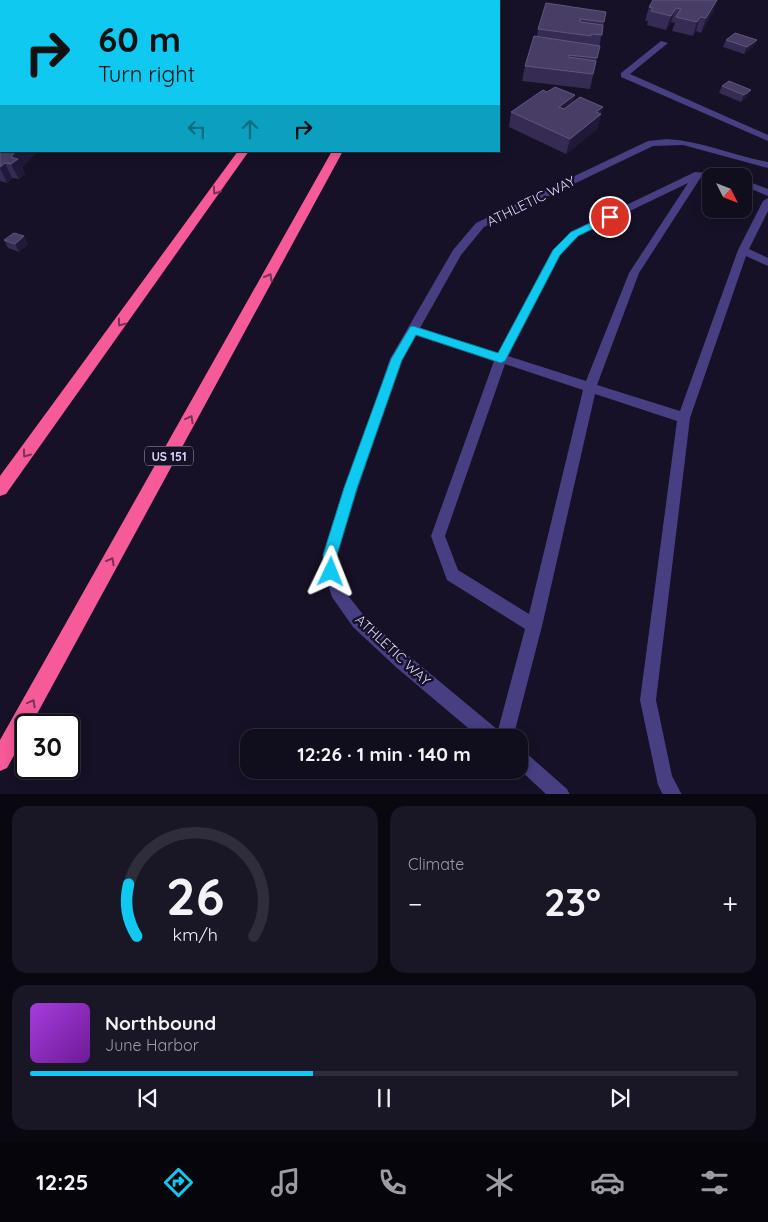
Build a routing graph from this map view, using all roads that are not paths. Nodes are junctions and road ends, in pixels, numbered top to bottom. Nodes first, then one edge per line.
1 (664, 43) dead end
2 (768, 138) edge
3 (243, 152) edge
4 (337, 152) edge
5 (768, 165) edge
6 (698, 174) junction
7 (702, 174) edge
8 (752, 186) edge
9 (768, 193) edge
10 (768, 201) edge
11 (743, 250) junction
12 (768, 262) edge
13 (413, 330) junction
14 (501, 358) junction
15 (590, 388) junction
16 (684, 418) junction
17 (0, 490) edge
18 (534, 626) junction
19 (483, 729) edge
20 (506, 729) edge
21 (0, 761) edge
22 (528, 766) edge
23 (561, 794) edge
24 (673, 794) edge

1 - 2 street
3 -> 17 highway
21 -> 4 highway, US 151
5 - 13 street, ATHLETIC WAY
6 - 7 street
6 - 14 street
6 - 15 street
8 - 9 street
10 - 11 street
11 - 12 street
11 - 16 street
13 - 14 street
13 - 19 street, ATHLETIC WAY
14 - 15 street
14 - 18 street
15 - 16 street
15 - 18 street
16 - 24 street
18 - 20 street
22 - 23 street

